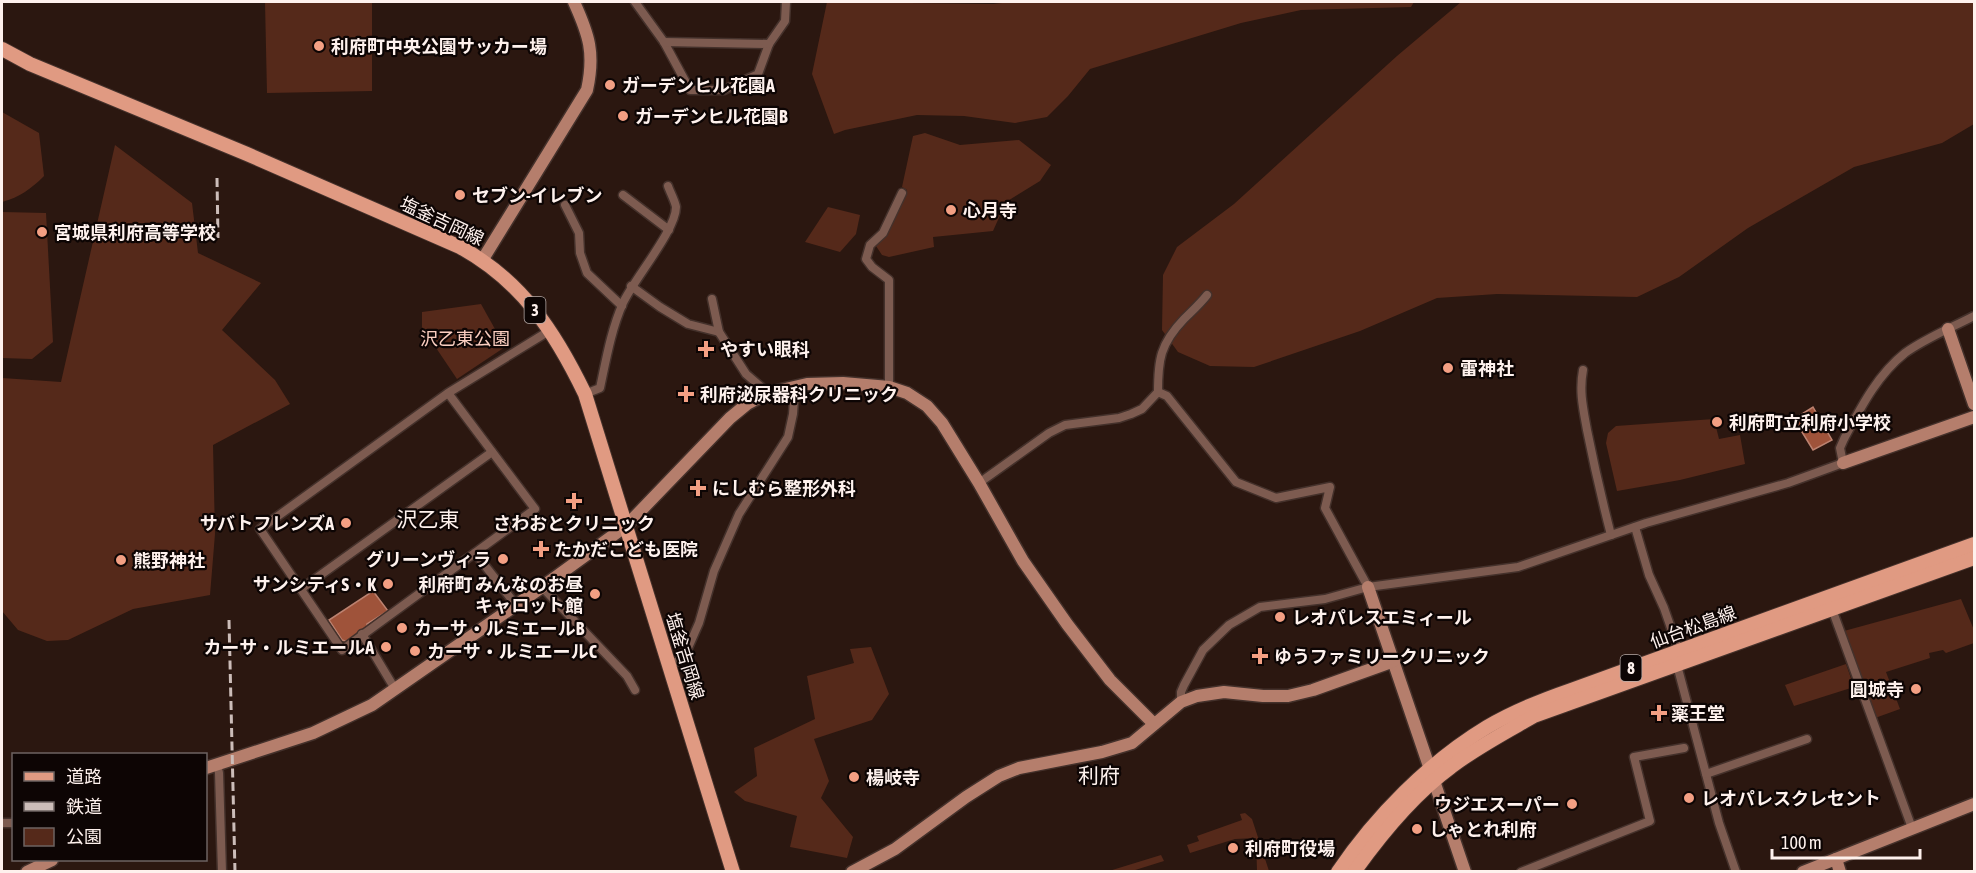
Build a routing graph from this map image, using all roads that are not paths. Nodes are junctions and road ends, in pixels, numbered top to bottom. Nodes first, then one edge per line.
1 (574, 2) edge
2 (635, 2) edge
3 (786, 2) edge
4 (664, 42) junction
5 (769, 44) junction
6 (2, 49) edge
7 (668, 186) dead end
8 (902, 193) dead end
9 (623, 195) dead end
10 (565, 205) dead end
11 (669, 231) junction
12 (483, 259) junction
13 (631, 286) junction
14 (1207, 294) dead end
15 (712, 299) dead end
16 (622, 306) junction
17 (1974, 316) edge
18 (1948, 329) junction
19 (549, 331) junction
20 (719, 332) junction
21 (1583, 370) dead end
22 (795, 386) junction
23 (889, 387) junction
24 (1158, 392) junction
25 (448, 393) junction
26 (768, 393) junction
27 (585, 394) junction
28 (1974, 404) edge
29 (1974, 417) edge
30 (492, 452) junction
31 (1843, 463) junction
32 (979, 483) junction
33 (626, 526) junction
34 (1635, 527) junction
35 (1611, 535) junction
36 (1974, 544) edge
37 (475, 553) junction
38 (1974, 558) edge
39 (542, 587) junction
40 (1368, 587) junction
41 (301, 589) junction
42 (516, 605) junction
43 (1832, 609) junction
44 (362, 634) junction
45 (1678, 651) junction
46 (1394, 661) junction
47 (669, 666) junction
48 (1677, 666) junction
49 (395, 689) junction
50 (635, 690) dead end
51 (1181, 702) junction
52 (1154, 724) junction
53 (1807, 739) dead end
54 (1684, 748) dead end
55 (211, 766) edge
56 (1706, 774) junction
57 (1433, 775) junction
58 (1974, 804) edge
59 (1912, 828) junction
60 (1836, 859) junction
61 (48, 865) edge
62 (27, 872) edge
63 (222, 872) edge
64 (733, 872) edge
65 (852, 872) edge
66 (1338, 872) edge
67 (1354, 872) edge
68 (1465, 872) edge
69 (1521, 872) edge
70 (1736, 872) edge
71 (1803, 872) edge
72 (1840, 872) edge

1 - 12 street
2 - 4 street
3 - 5 street
4 - 5 street
4 - 5 street
6 - 12 main road, 塩釜吉岡線 / 3
7 - 11 street
8 - 23 street
9 - 11 street
10 - 16 street
11 - 13 street
12 - 19 main road, 塩釜吉岡線 / 3
13 - 16 street
13 - 20 street
14 - 24 street
15 - 20 street
16 - 27 street
17 - 18 street
18 - 28 street
18 - 31 street
19 - 25 street
19 - 27 main road, 塩釜吉岡線 / 3
20 - 26 street
21 - 35 street
22 - 23 street
22 - 26 street
22 - 47 street
23 - 32 street
24 - 32 street
24 - 40 street
25 - 30 street
25 - 41 street
26 - 33 street
27 - 33 main road, 塩釜吉岡線 / 3
29 - 31 street
30 - 37 street
30 - 41 street
31 - 34 street
32 - 52 street
33 - 39 street
33 - 47 main road, 塩釜吉岡線 / 3
34 - 35 street
34 - 45 street
35 - 40 street
36 - 45 main road, 仙台松島線 / 8
37 - 42 street
37 - 44 street
38 - 43 main road, 仙台松島線 / 8
39 - 42 street
39 - 50 street
40 - 46 street
40 - 51 street
41 - 44 street
42 - 49 street
43 - 48 main road, 仙台松島線 / 8
43 - 59 street
44 - 49 street
45 - 57 main road, 仙台松島線 / 8
46 - 51 street
46 - 57 street
47 - 64 main road, 塩釜吉岡線 / 3
48 - 56 street
48 - 57 main road, 仙台松島線 / 8
49 - 55 street
51 - 52 street
52 - 65 street
53 - 56 street
54 - 69 street
55 - 63 street
56 - 70 street
57 - 66 main road, 仙台松島線 / 8
57 - 67 main road, 仙台松島線 / 8
57 - 68 street
58 - 59 street
59 - 60 street
60 - 71 street
60 - 72 street
61 - 62 street

